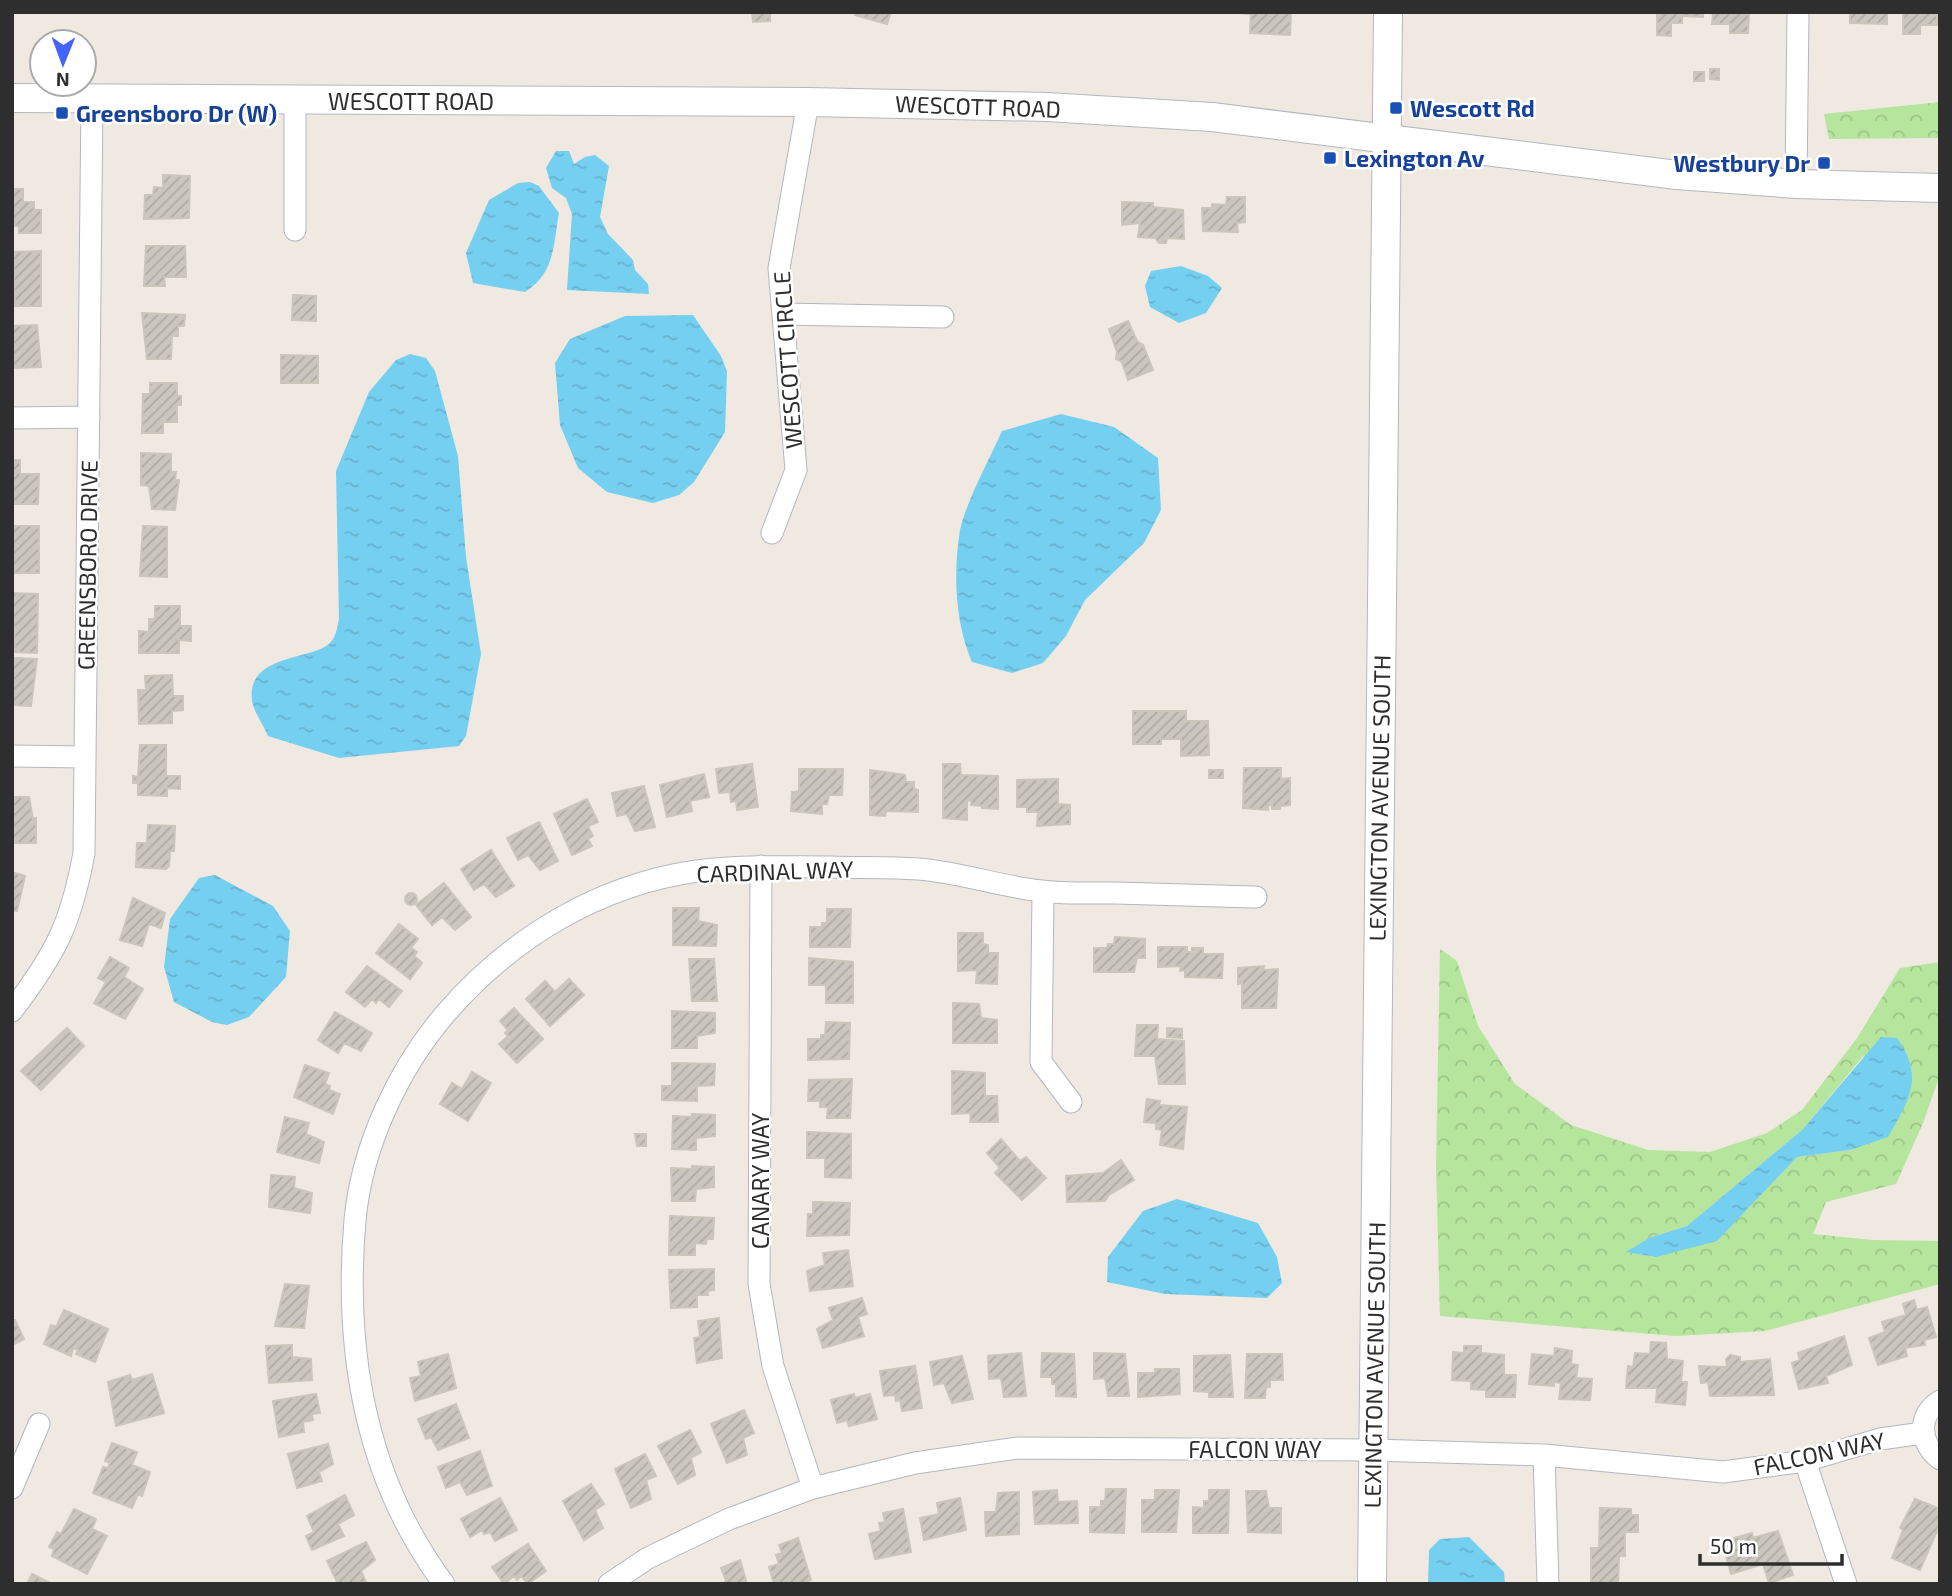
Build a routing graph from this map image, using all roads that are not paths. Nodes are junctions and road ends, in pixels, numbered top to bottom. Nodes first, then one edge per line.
1 (1388, 12) edge
2 (1798, 12) edge
3 (12, 98) edge
4 (92, 100) junction
5 (295, 100) junction
6 (808, 102) junction
7 (1386, 138) junction
8 (1796, 184) junction
9 (1940, 188) edge
10 (295, 230) dead end
11 (783, 314) junction
12 (943, 317) dead end
13 (89, 417) junction
14 (12, 418) edge
15 (772, 533) dead end
16 (12, 756) edge
17 (85, 757) junction
18 (761, 866) junction
19 (1043, 892) junction
20 (1256, 897) dead end
21 (12, 1011) edge
22 (1071, 1102) dead end
23 (1940, 1401) edge
24 (39, 1424) dead end
25 (1923, 1433) junction
26 (1373, 1450) junction
27 (1544, 1455) junction
28 (1940, 1459) edge
29 (1805, 1461) junction
30 (12, 1488) edge
31 (813, 1488) junction
32 (444, 1584) edge
33 (608, 1584) edge
34 (1371, 1584) edge
35 (1548, 1584) edge
36 (1846, 1584) edge

1 - 7 street, LEXINGTON AVENUE SOUTH
2 - 8 street
3 - 4 street, WESCOTT ROAD
4 - 5 street, WESCOTT ROAD
4 - 13 street, GREENSBORO DRIVE
5 - 6 street, WESCOTT ROAD
5 - 10 street
6 - 7 street, WESCOTT ROAD
6 - 11 street, WESCOTT CIRCLE
7 - 8 street, WESCOTT ROAD
7 - 26 street, LEXINGTON AVENUE SOUTH
8 - 9 street, WESCOTT ROAD
11 - 12 street
11 - 15 street, WESCOTT CIRCLE
13 - 14 street
13 - 17 street, GREENSBORO DRIVE
16 - 17 street
17 - 21 street, GREENSBORO DRIVE
18 - 19 street, CARDINAL WAY
18 - 31 street, CANARY WAY
18 - 32 street, CARDINAL WAY
19 - 20 street, CARDINAL WAY
19 - 22 street
23 - 25 street
24 - 30 street
25 - 28 street
25 - 29 street, FALCON WAY
26 - 27 street, FALCON WAY
26 - 31 street, FALCON WAY
26 - 34 street, LEXINGTON AVENUE SOUTH
27 - 29 street, FALCON WAY
27 - 35 street
29 - 36 street
31 - 33 street, FALCON WAY

